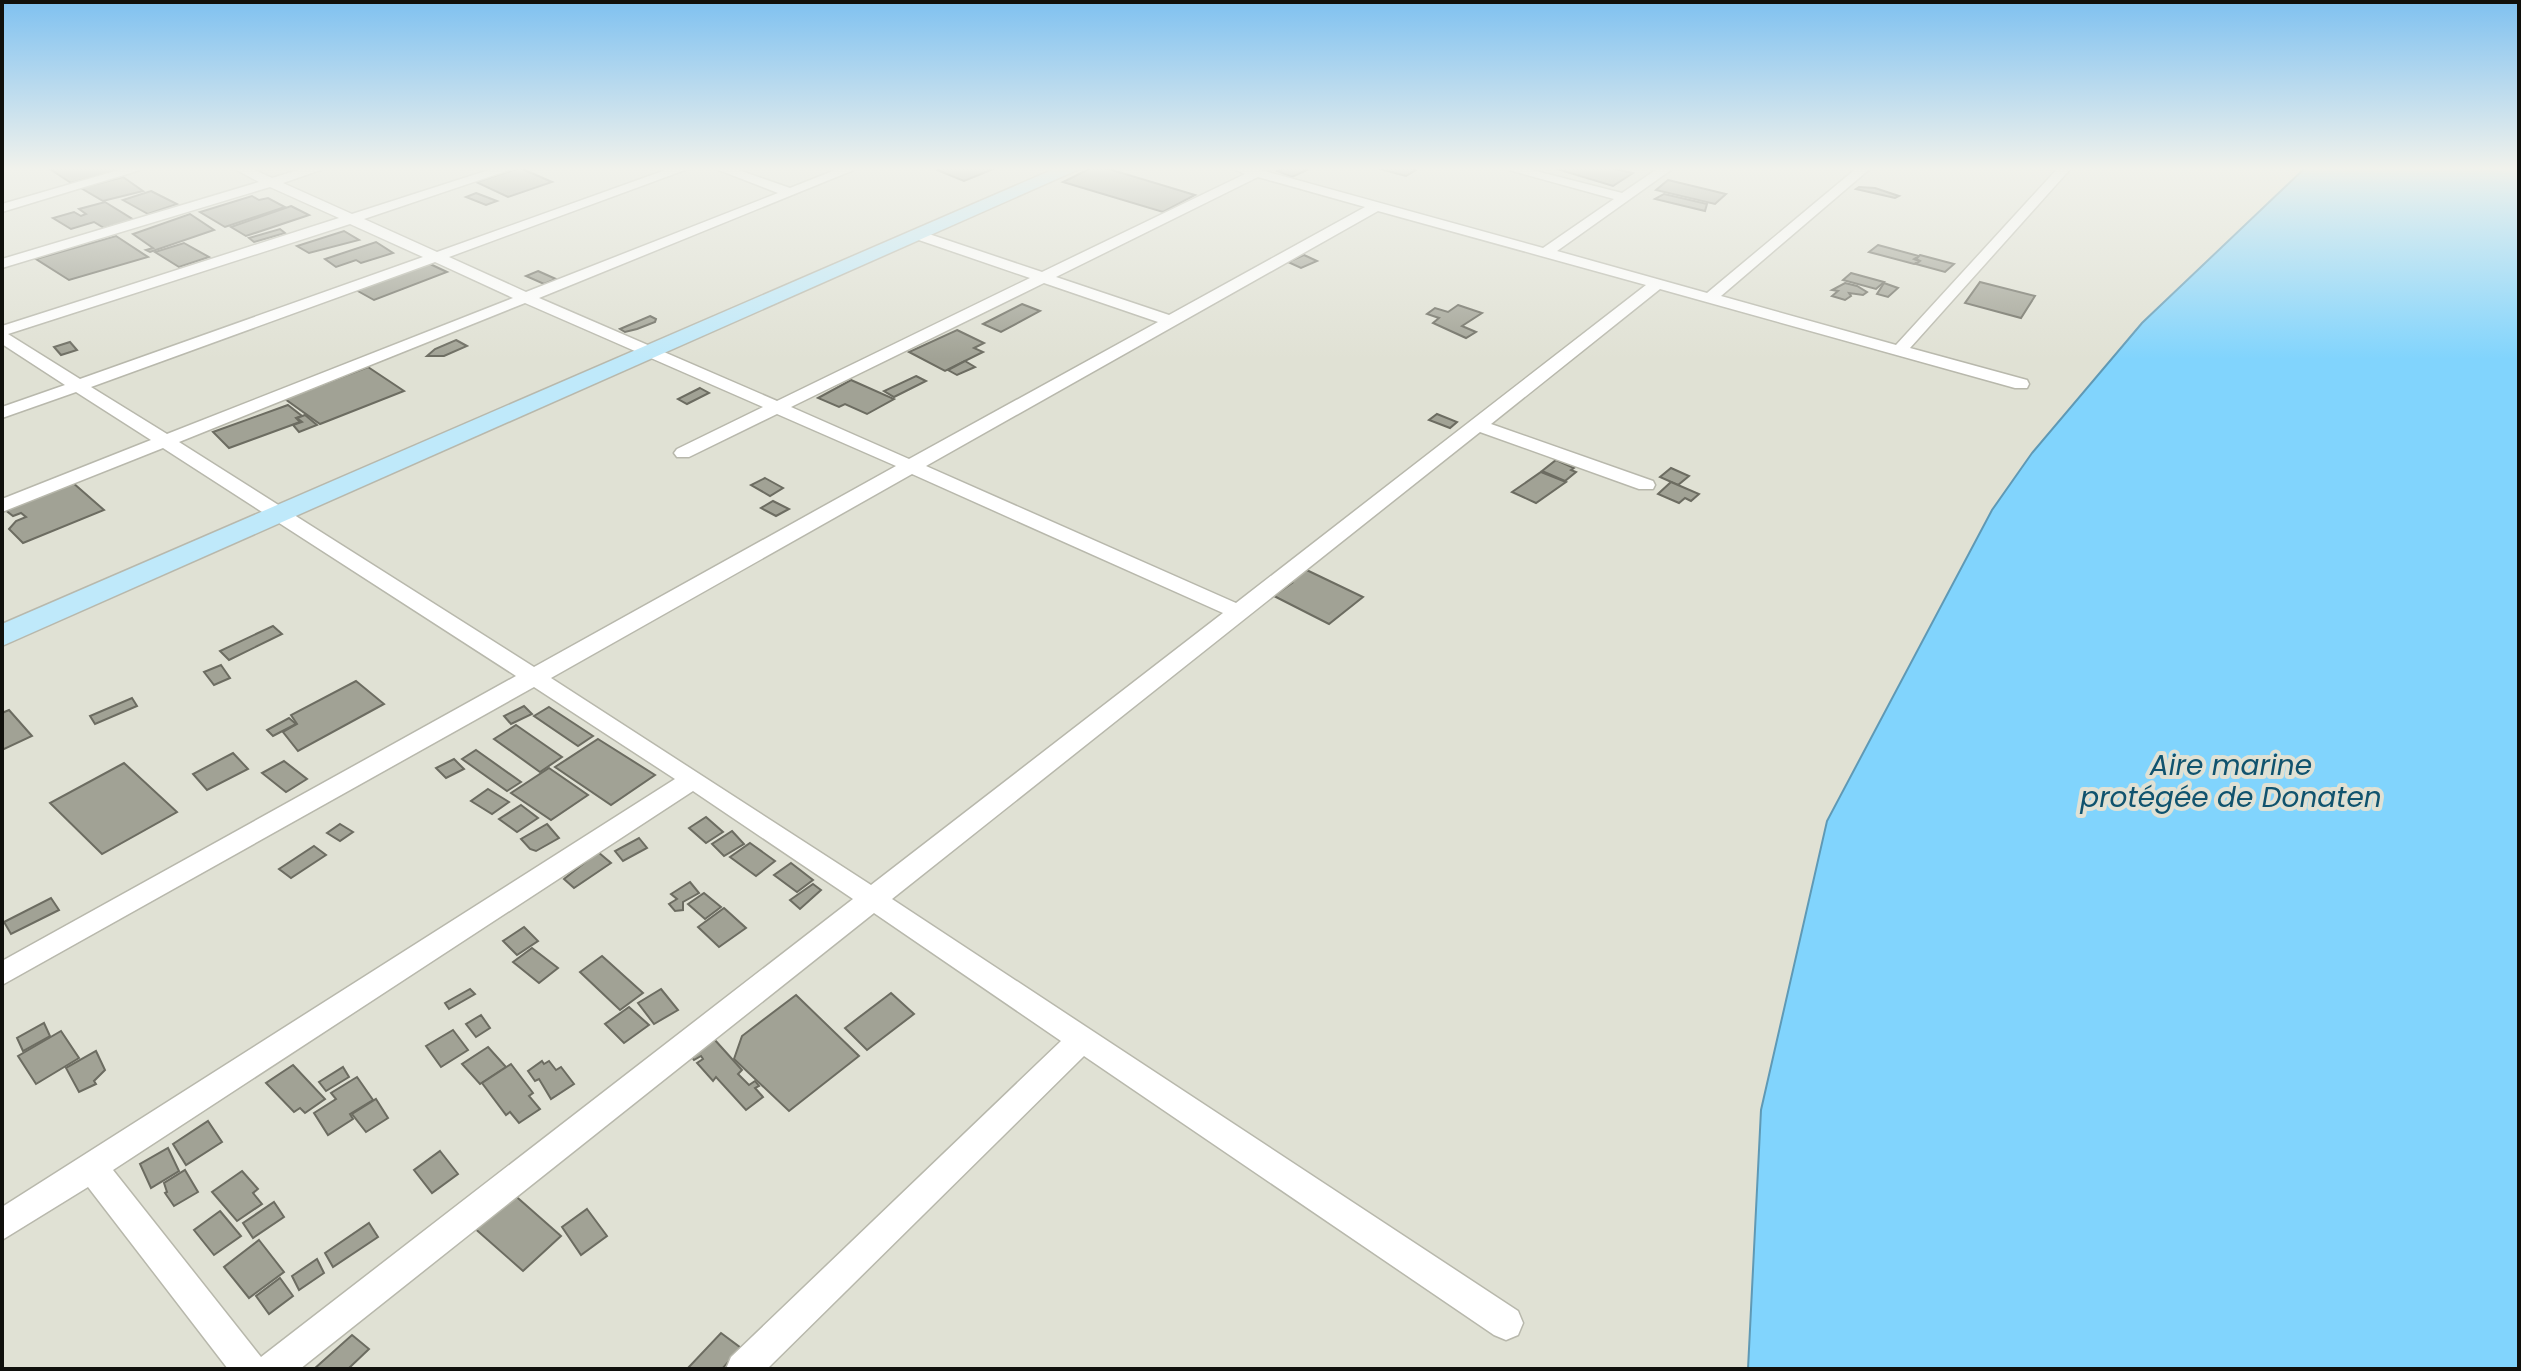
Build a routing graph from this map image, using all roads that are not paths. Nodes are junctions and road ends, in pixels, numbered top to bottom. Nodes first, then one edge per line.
1 (112, 231) edge
2 (314, 231) edge
3 (379, 231) edge
4 (507, 231) edge
5 (695, 231) edge
6 (906, 231) edge
7 (927, 231) edge
8 (1141, 231) edge
9 (1332, 231) edge
10 (1466, 231) edge
11 (1577, 231) edge
12 (1790, 231) edge
13 (2008, 231) edge
14 (918, 235) junction
15 (1545, 253) junction
16 (436, 256) junction
17 (2, 264) edge
18 (1043, 278) junction
19 (1657, 284) junction
20 (530, 297) junction
21 (1710, 298) junction
22 (1171, 321) junction
23 (2, 331) edge
24 (2, 337) edge
25 (640, 350) junction
26 (1899, 351) junction
27 (2021, 384) dead end
28 (75, 387) junction
29 (777, 407) junction
30 (2, 413) edge
31 (1478, 425) junction
32 (163, 442) junction
33 (683, 453) dead end
34 (911, 467) junction
35 (1646, 485) dead end
36 (2, 506) edge
37 (274, 510) junction
38 (1239, 612) junction
39 (2, 619) edge
40 (2, 636) edge
41 (536, 676) junction
42 (693, 779) junction
43 (873, 899) junction
44 (2, 974) edge
45 (1082, 1039) junction
46 (92, 1168) junction
47 (2, 1225) edge
48 (1506, 1323) dead end
49 (249, 1369) edge
50 (273, 1369) edge
51 (743, 1369) edge

1 - 17 street
2 - 23 street
3 - 16 street
4 - 16 street
5 - 20 street
6 - 25 street
7 - 14 street
8 - 18 street
9 - 22 street
10 - 15 street
11 - 15 street
12 - 21 street
13 - 26 street
14 - 18 street
14 - 25 street
15 - 19 street
16 - 20 street
16 - 28 street
18 - 22 street
18 - 29 street
19 - 21 street
19 - 31 street
20 - 25 street
20 - 32 street
21 - 26 street
22 - 34 street
24 - 28 street
25 - 29 street
25 - 37 street
26 - 27 street
28 - 30 street
28 - 32 street
29 - 33 street
29 - 34 street
31 - 35 street
31 - 38 street
32 - 36 street
32 - 37 street
34 - 38 street
34 - 41 street
37 - 39 street
37 - 40 street
37 - 41 street
38 - 43 street
41 - 42 street
41 - 44 street
42 - 43 street
42 - 46 street
43 - 45 street
43 - 50 street
45 - 48 street
45 - 51 street
46 - 47 street
46 - 49 street

